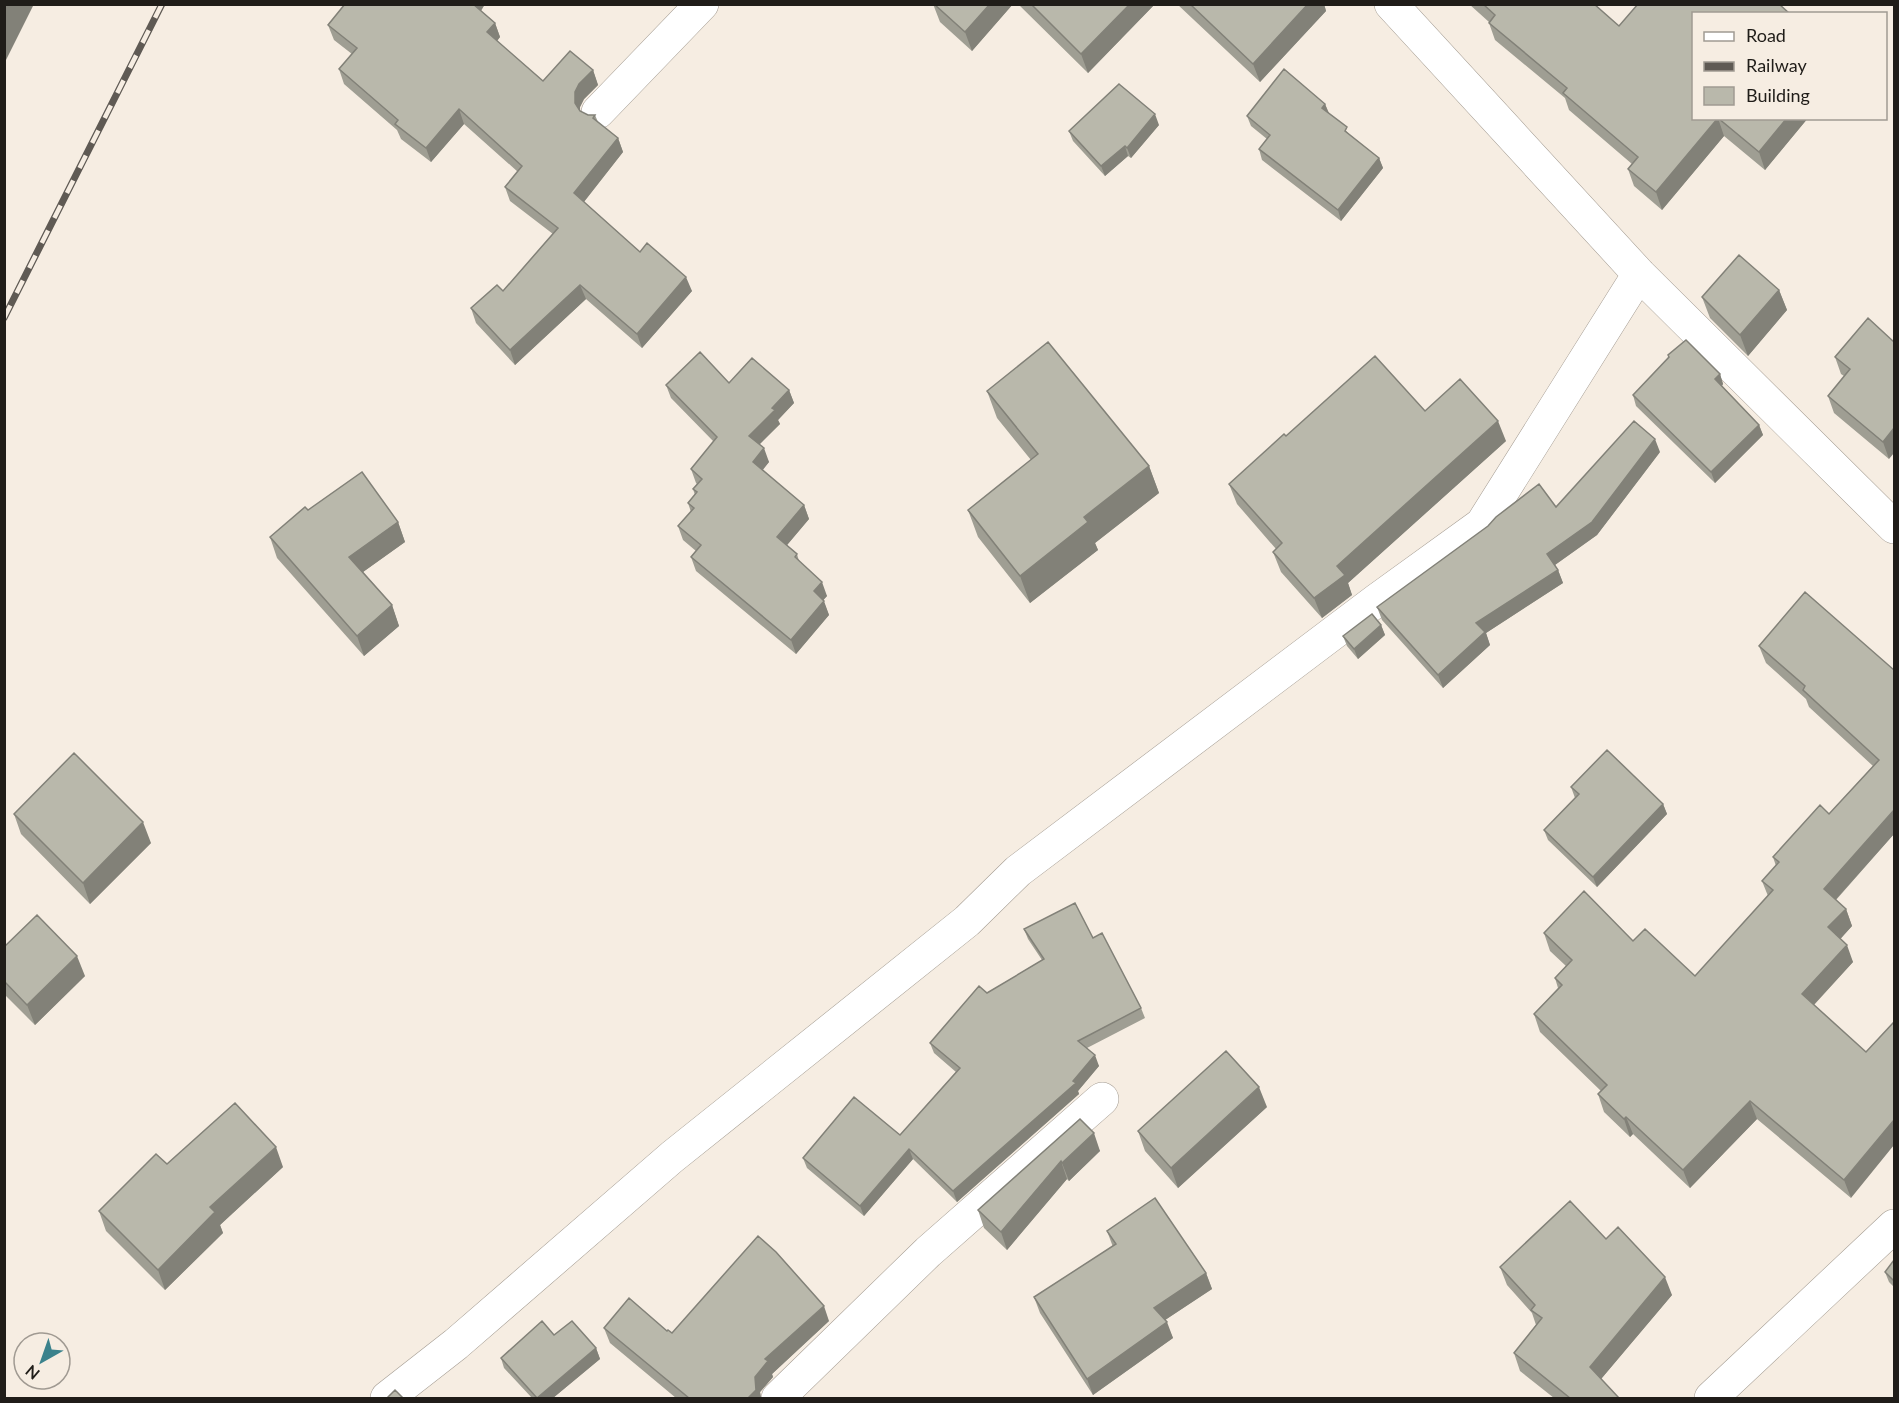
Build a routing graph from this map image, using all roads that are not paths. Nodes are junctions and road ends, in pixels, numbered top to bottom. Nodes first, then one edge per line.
1 (702, 4) edge
2 (1391, 4) edge
3 (598, 112) dead end
4 (1639, 273) junction
5 (1894, 527) edge
6 (1102, 1099) dead end
7 (1894, 1226) edge
8 (387, 1398) edge
9 (778, 1398) edge
10 (1711, 1398) edge

1 - 3 street
2 - 4 street
4 - 5 street
4 - 8 street
6 - 9 street
7 - 10 street

